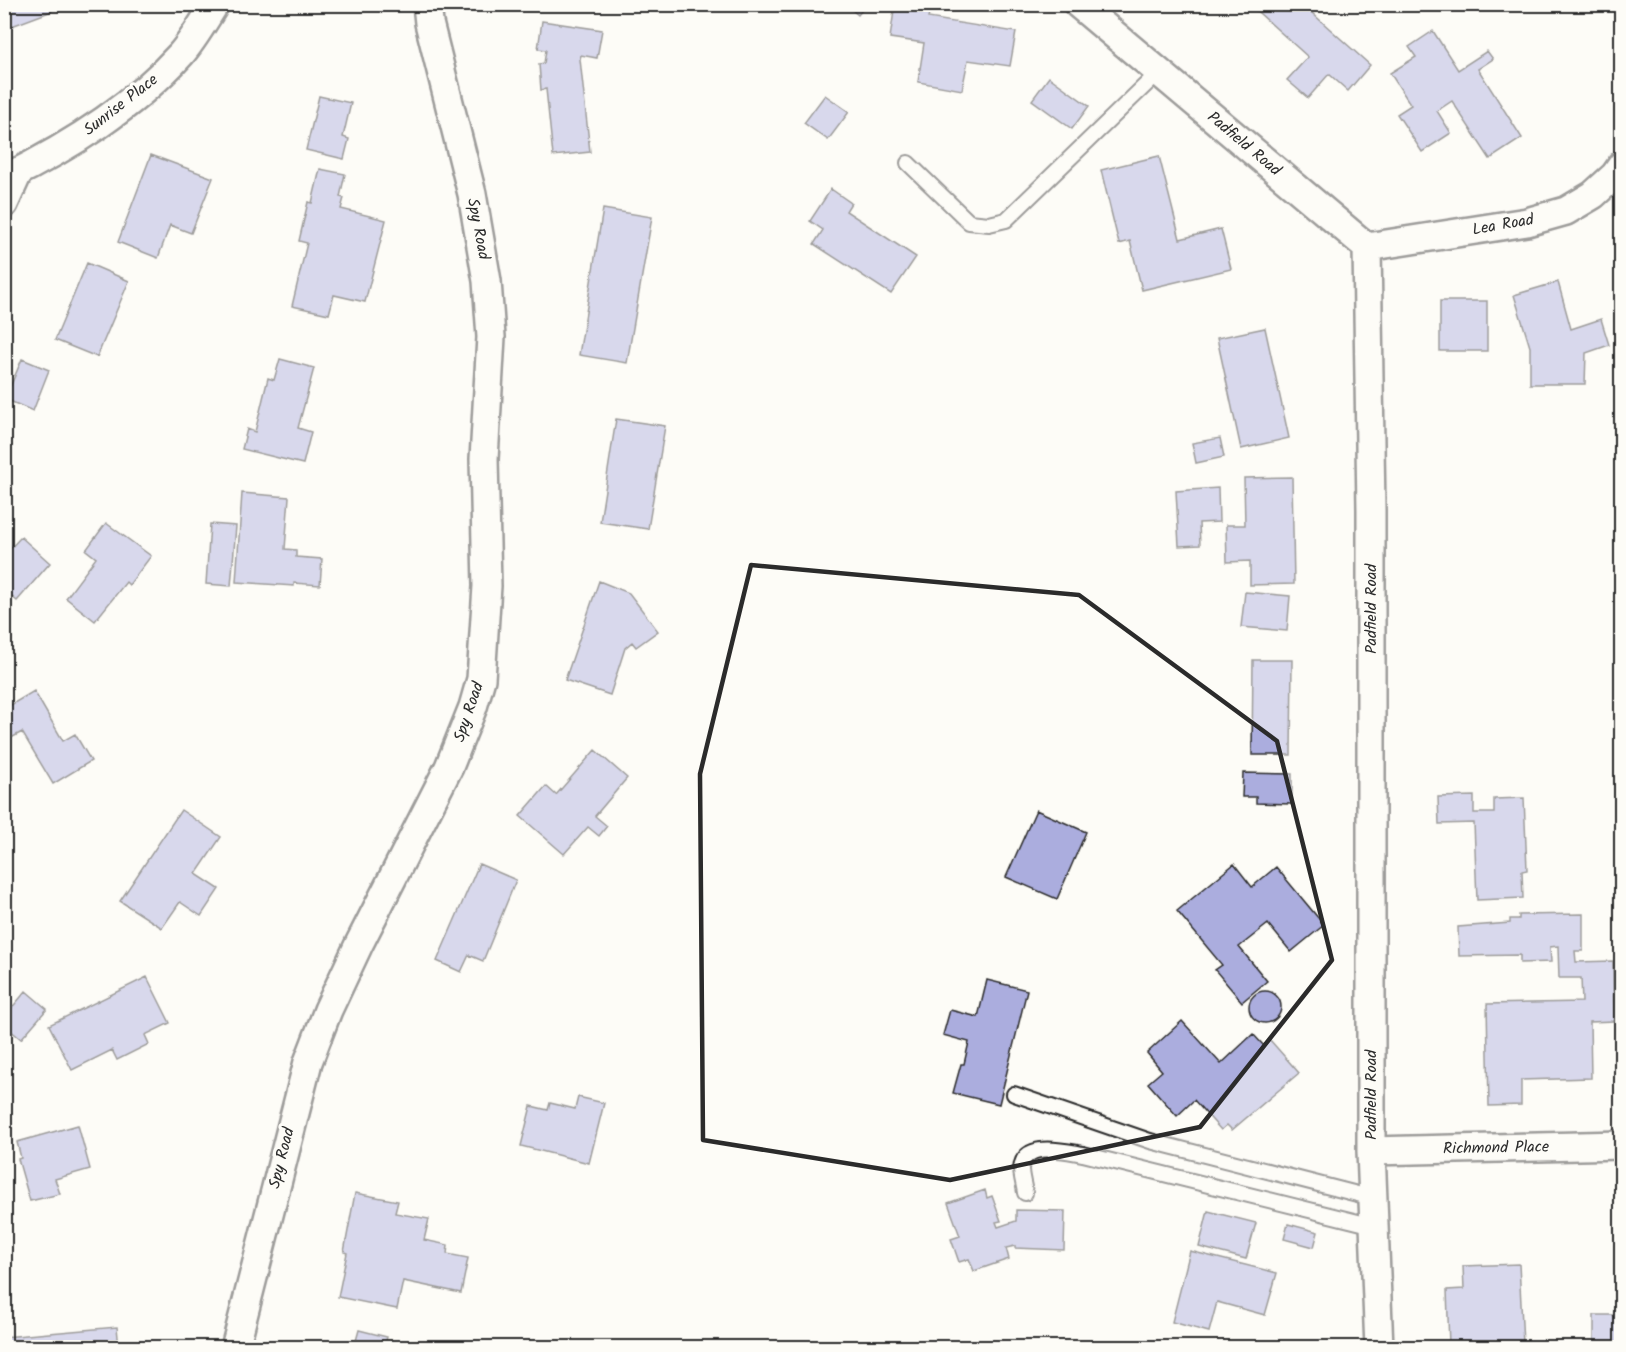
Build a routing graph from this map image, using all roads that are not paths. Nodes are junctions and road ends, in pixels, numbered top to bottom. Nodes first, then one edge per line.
1 (215, 4) edge
2 (427, 4) edge
3 (1078, 4) edge
4 (1159, 72) junction
5 (908, 163) dead end
6 (1622, 165) edge
7 (12, 175) edge
8 (4, 204) edge
9 (1367, 247) junction
10 (1014, 1094) dead end
11 (1622, 1145) edge
12 (1371, 1151) junction
13 (1025, 1193) dead end
14 (1373, 1198) junction
15 (1374, 1226) junction
16 (235, 1347) edge
17 (1379, 1347) edge

1 - 7 street, Sunrise Place
2 - 16 street, Spy Road
3 - 4 street, Padfield Road
4 - 5 lane
4 - 9 street, Padfield Road
6 - 9 street, Lea Road
7 - 8 street
9 - 12 street, Padfield Road
10 - 14 lane
11 - 12 street, Richmond Place
12 - 14 street, Padfield Road
13 - 15 lane
14 - 15 street, Padfield Road
15 - 17 street, Padfield Road

